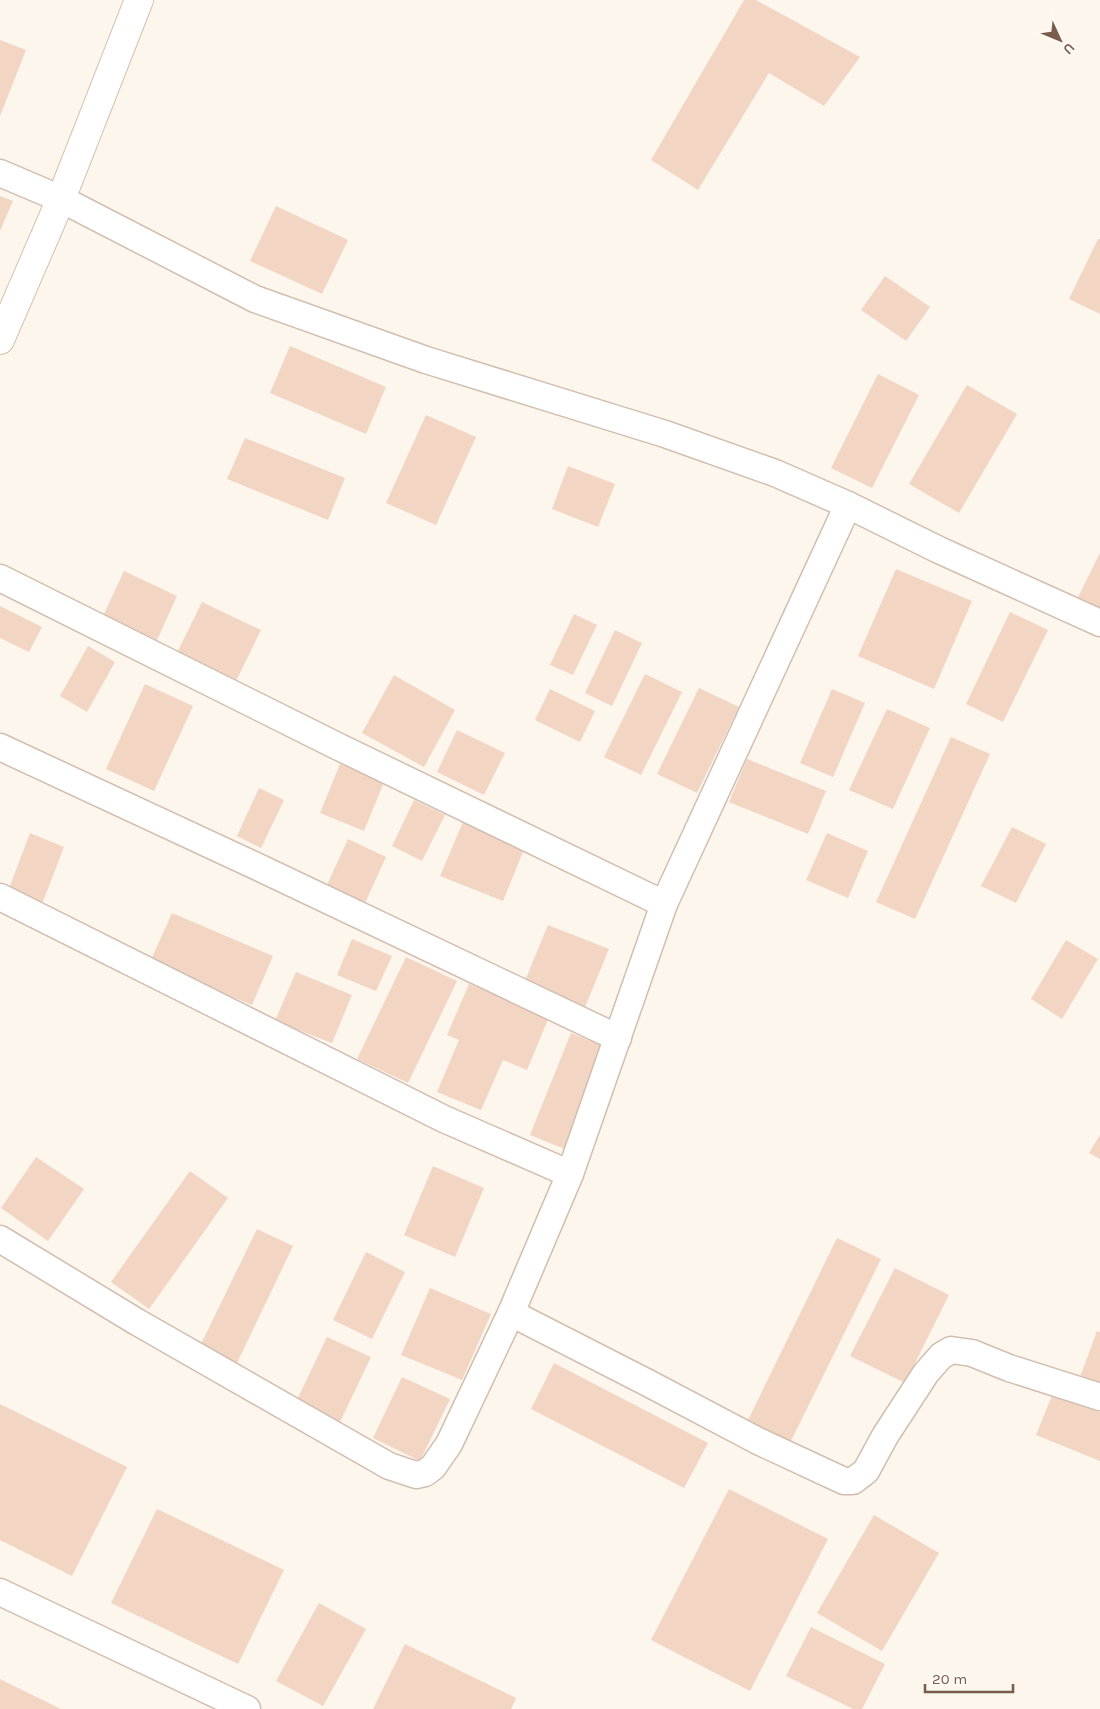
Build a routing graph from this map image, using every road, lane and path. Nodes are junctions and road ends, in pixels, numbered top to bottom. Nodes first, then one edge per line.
1 (138, 0) edge
2 (0, 173) edge
3 (61, 199) junction
4 (0, 340) edge
5 (848, 505) junction
6 (0, 578) edge
7 (1100, 623) edge
8 (0, 747) edge
9 (0, 897) edge
10 (664, 904) junction
11 (618, 1038) junction
12 (570, 1174) junction
13 (0, 1239) edge
14 (512, 1313) junction
15 (1100, 1397) edge
16 (0, 1592) edge
17 (247, 1709) edge

1 - 3 street
2 - 3 street
3 - 4 street
3 - 5 street
5 - 7 street
5 - 10 street
6 - 10 street
8 - 11 street
9 - 12 street
10 - 11 street
11 - 12 street
12 - 14 street
13 - 14 street
14 - 15 street
16 - 17 street

